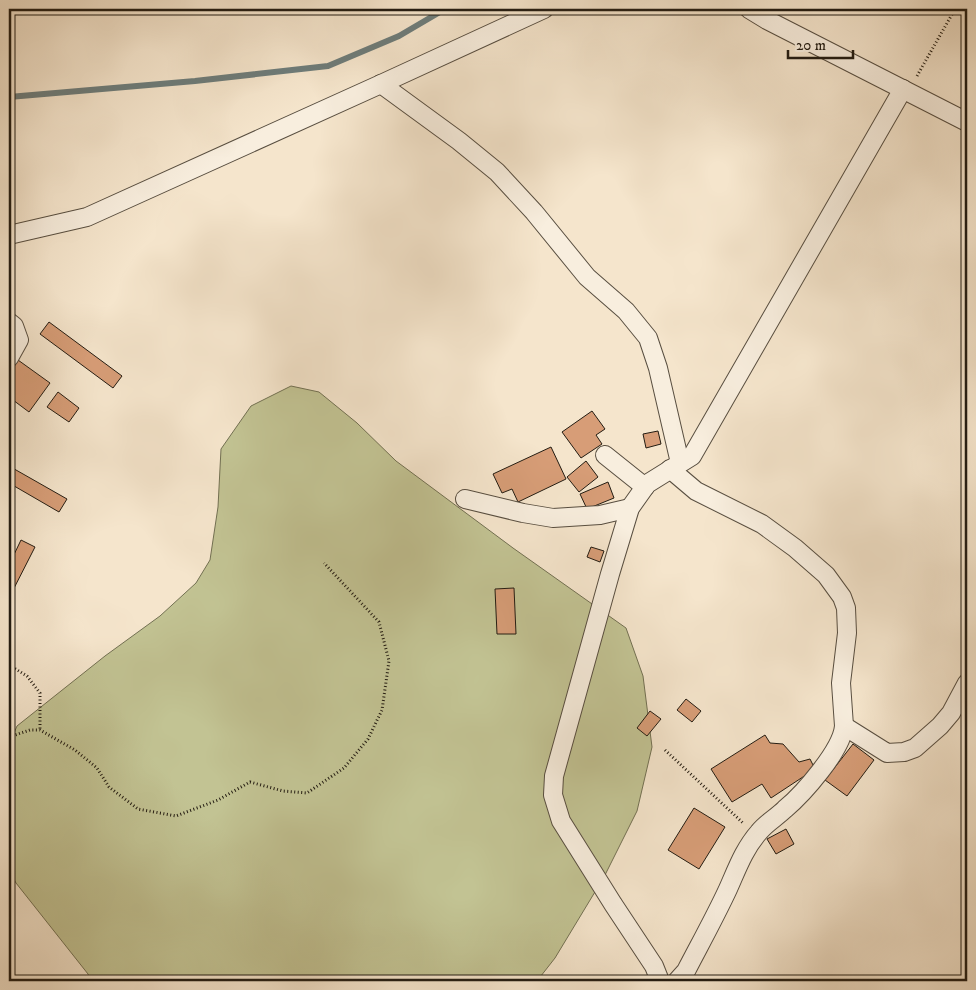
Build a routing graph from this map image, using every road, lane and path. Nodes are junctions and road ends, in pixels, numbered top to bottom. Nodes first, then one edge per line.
1 (544, 9) edge
2 (749, 9) edge
3 (955, 9) edge
4 (381, 84) junction
5 (905, 91) junction
6 (967, 122) edge
7 (9, 235) edge
8 (9, 322) edge
9 (9, 358) edge
10 (605, 455) dead end
11 (675, 466) junction
12 (644, 487) junction
13 (465, 498) dead end
14 (630, 508) junction
15 (324, 563) dead end
16 (9, 665) edge
17 (967, 683) edge
18 (844, 726) junction
19 (40, 730) junction
20 (9, 737) edge
21 (665, 750) dead end
22 (756, 835) junction
23 (660, 981) edge
24 (677, 981) edge

1 - 4 street
2 - 5 street
3 - 5 path
4 - 7 street
4 - 11 street
5 - 6 street
5 - 11 street
8 - 9 street
10 - 12 street
11 - 12 street
11 - 18 street
12 - 14 street
13 - 14 street
14 - 23 street
15 - 19 path
16 - 19 path
17 - 18 street
18 - 22 street
19 - 20 path
21 - 22 path
22 - 24 street

